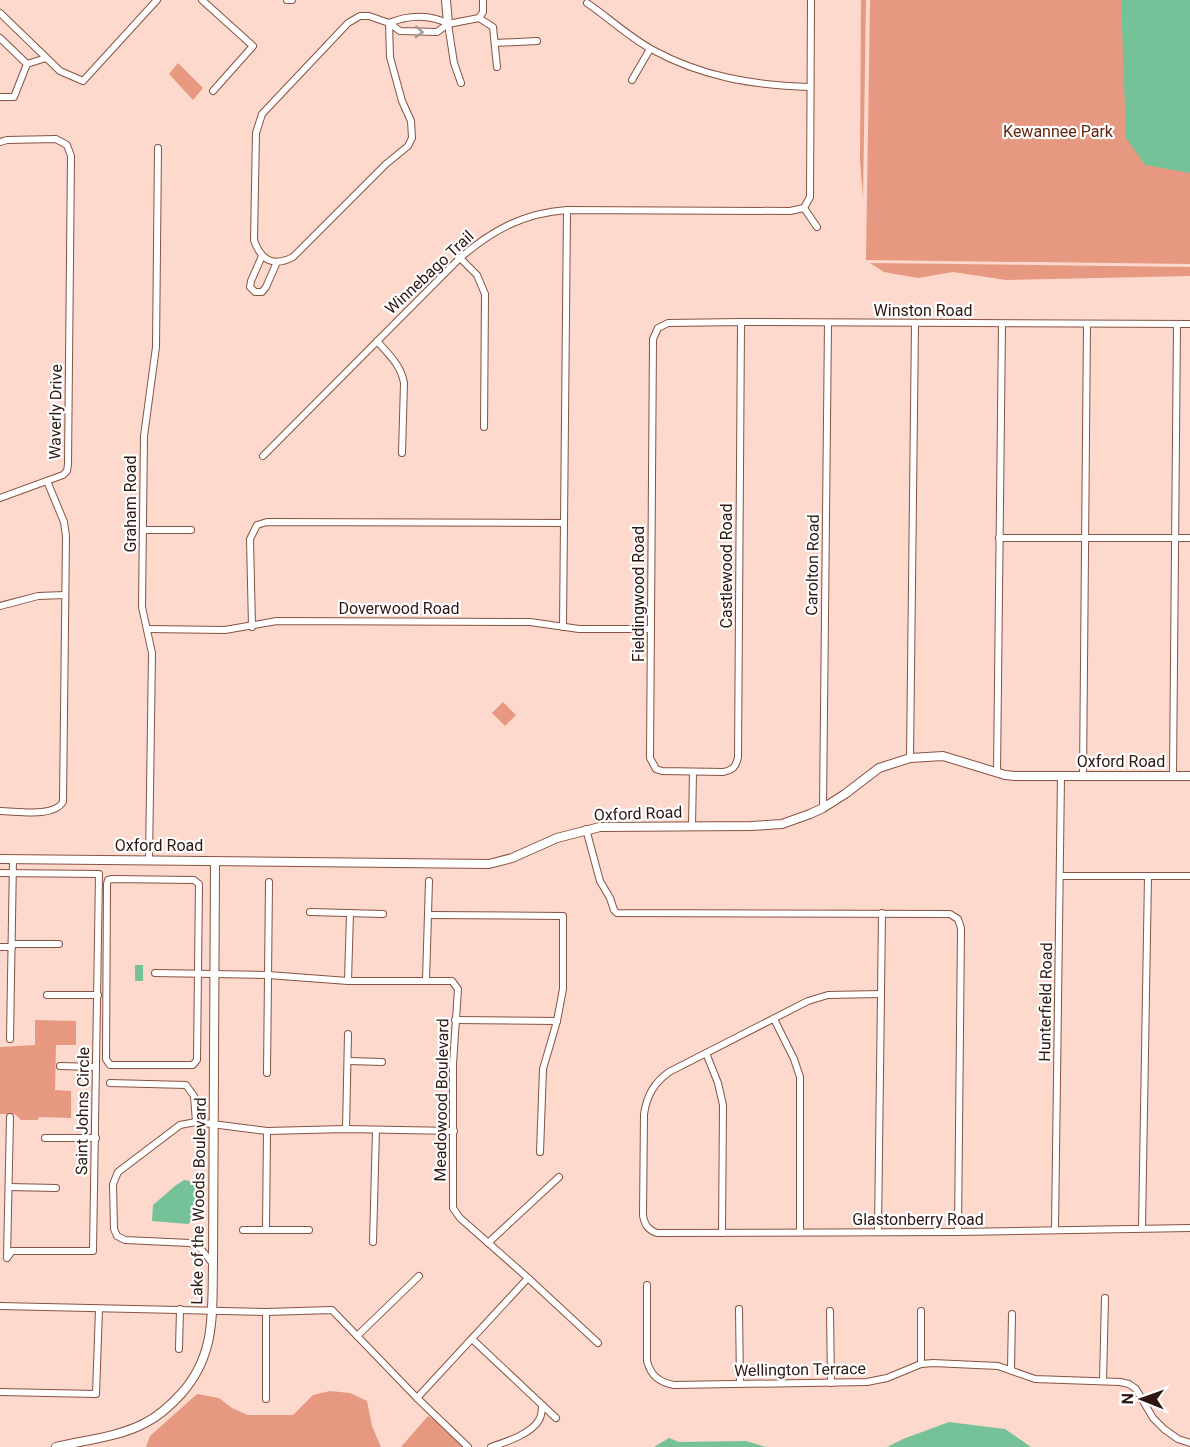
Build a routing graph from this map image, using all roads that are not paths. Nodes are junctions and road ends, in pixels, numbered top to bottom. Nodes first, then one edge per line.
1 (157, 0) edge
2 (202, 0) edge
3 (287, 0) edge
4 (292, 0) edge
5 (446, 0) edge
6 (483, 0) edge
7 (811, 0) edge
8 (587, 3) dead end
9 (0, 13) edge
10 (479, 18) junction
11 (390, 22) junction
12 (448, 24) junction
13 (0, 38) edge
14 (537, 40) dead end
15 (495, 43) junction
16 (651, 49) junction
17 (46, 58) junction
18 (27, 64) junction
19 (497, 67) dead end
20 (632, 80) dead end
21 (461, 82) dead end
22 (810, 87) junction
23 (213, 91) dead end
24 (0, 97) edge
25 (0, 142) edge
26 (158, 148) dead end
27 (804, 208) junction
28 (567, 210) junction
29 (817, 227) dead end
30 (262, 256) junction
31 (460, 258) junction
32 (277, 261) junction
33 (741, 322) junction
34 (828, 323) junction
35 (915, 324) junction
36 (1002, 324) junction
37 (1087, 324) junction
38 (1177, 324) junction
39 (1190, 324) edge
40 (658, 327) joint
41 (377, 341) junction
42 (484, 428) dead end
43 (402, 453) dead end
44 (263, 456) dead end
45 (47, 481) junction
46 (0, 498) edge
47 (564, 523) junction
48 (144, 530) junction
49 (191, 530) dead end
50 (999, 538) junction
51 (1084, 538) junction
52 (1175, 538) junction
53 (1190, 538) edge
54 (65, 595) junction
55 (0, 606) edge
56 (252, 627) junction
57 (563, 627) junction
58 (147, 629) junction
59 (651, 629) junction
60 (910, 758) junction
61 (693, 772) junction
62 (997, 772) junction
63 (1061, 776) junction
64 (1083, 776) junction
65 (1173, 776) junction
66 (1190, 776) edge
67 (823, 807) junction
68 (0, 811) edge
69 (692, 826) junction
70 (586, 829) junction
71 (0, 859) edge
72 (13, 859) junction
73 (99, 860) junction
74 (149, 860) junction
75 (215, 861) junction
76 (0, 873) edge
77 (13, 874) junction
78 (99, 874) junction
79 (1060, 876) junction
80 (1148, 876) junction
81 (1190, 876) edge
82 (429, 881) dead end
83 (269, 882) dead end
84 (310, 912) dead end
85 (350, 912) junction
86 (383, 914) dead end
87 (882, 914) junction
88 (428, 915) junction
89 (59, 944) dead end
90 (12, 946) junction
91 (0, 947) edge
92 (155, 973) dead end
93 (198, 973) junction
94 (214, 975) junction
95 (268, 975) junction
96 (426, 980) junction
97 (348, 981) junction
98 (881, 994) junction
99 (46, 995) dead end
100 (98, 995) junction
101 (774, 1019) junction
102 (455, 1020) junction
103 (557, 1021) junction
104 (348, 1034) dead end
105 (10, 1039) dead end
106 (706, 1053) junction
107 (349, 1061) junction
108 (382, 1062) dead end
109 (60, 1066) dead end
110 (96, 1067) junction
111 (267, 1073) dead end
112 (110, 1083) dead end
113 (10, 1117) dead end
114 (196, 1122) junction
115 (214, 1123) junction
116 (346, 1129) junction
117 (376, 1130) junction
118 (267, 1131) junction
119 (454, 1131) junction
120 (45, 1138) dead end
121 (96, 1138) junction
122 (540, 1152) dead end
123 (559, 1177) dead end
124 (0, 1183) edge
125 (9, 1185) junction
126 (56, 1188) dead end
127 (1142, 1228) junction
128 (1190, 1228) edge
129 (266, 1229) junction
130 (1055, 1229) junction
131 (243, 1230) dead end
132 (309, 1230) dead end
133 (800, 1232) junction
134 (878, 1232) junction
135 (958, 1232) junction
136 (722, 1233) junction
137 (373, 1242) dead end
138 (488, 1243) junction
139 (4, 1258) edge
140 (213, 1264) junction
141 (419, 1276) dead end
142 (528, 1278) junction
143 (647, 1285) dead end
144 (1105, 1298) dead end
145 (0, 1306) edge
146 (99, 1309) junction
147 (180, 1309) junction
148 (739, 1309) dead end
149 (212, 1310) junction
150 (830, 1311) dead end
151 (921, 1311) dead end
152 (266, 1312) junction
153 (1012, 1314) dead end
154 (357, 1336) junction
155 (472, 1339) junction
156 (598, 1343) dead end
157 (179, 1349) dead end
158 (921, 1364) junction
159 (1011, 1369) junction
160 (1103, 1381) junction
161 (831, 1383) junction
162 (740, 1384) junction
163 (0, 1392) edge
164 (417, 1398) junction
165 (266, 1399) dead end
166 (542, 1405) junction
167 (556, 1418) dead end
168 (1190, 1443) edge
169 (56, 1447) edge
170 (468, 1447) edge
171 (491, 1447) edge

1 - 17 street
2 - 23 street
3 - 4 street
5 - 12 street
6 - 10 street
7 - 22 street
8 - 16 street
9 - 17 street
10 - 12 street
10 - 15 street
11 - 12 street
11 -> 12 street
11 - 30 street
11 - 32 street
12 - 21 street
13 - 18 street
14 - 15 street
15 - 19 street
16 - 20 street
16 - 22 street
17 - 18 street
18 - 24 street
22 - 27 street
25 - 45 street, Waverly Drive
26 - 48 street, Graham Road
27 - 28 street, Winnebago Trail
27 - 29 street
28 - 31 street, Winnebago Trail
28 - 47 street
30 - 32 street
30 - 32 street
31 - 41 street, Winnebago Trail
31 - 42 street
33 - 34 street, Winston Road
33 - 40 street, Winston Road
33 - 61 street, Castlewood Road
34 - 35 street, Winston Road
34 - 67 street, Carolton Road
35 - 36 street, Winston Road
35 - 60 street
36 - 37 street, Winston Road
36 - 50 street
37 - 38 street, Winston Road
37 - 51 street
38 - 39 street, Winston Road
38 - 52 street
40 - 59 street, Fieldingwood Road
41 - 43 street
41 - 44 street, Winnebago Trail
45 - 46 street
45 - 54 street, Waverly Drive
47 - 56 street
47 - 57 street
48 - 49 street
48 - 58 street, Graham Road
50 - 51 street
50 - 62 street
51 - 52 street
51 - 64 street
52 - 53 street
52 - 65 street
54 - 55 street
54 - 68 street, Waverly Drive
56 - 57 street, Doverwood Road
56 - 58 street, Doverwood Road
57 - 59 street, Doverwood Road
58 - 74 street, Graham Road
59 - 61 street, Fieldingwood Road
60 - 62 street, Oxford Road
60 - 67 street, Oxford Road
61 - 69 street
62 - 63 street, Oxford Road
63 - 64 street, Oxford Road
63 - 79 street, Hunterfield Road
64 - 65 street, Oxford Road
65 - 66 street, Oxford Road
67 - 69 street, Oxford Road
69 - 70 street, Oxford Road
70 - 75 street, Oxford Road
70 - 87 street
71 - 72 street, Oxford Road
72 - 73 street, Oxford Road
72 - 77 street
73 - 74 street, Oxford Road
73 - 78 street, Saint Johns Circle
74 - 75 street, Oxford Road
75 - 94 street, Lake of the Woods Boulevard
76 - 77 street
77 - 78 street
77 - 90 street
78 - 100 street, Saint Johns Circle
79 - 80 street
79 - 130 street, Hunterfield Road
80 - 81 street
80 - 127 street
82 - 88 street
83 - 95 street
84 - 85 street
85 - 86 street
85 - 97 street
87 - 98 street
87 - 135 street
88 - 96 street
88 - 103 street
89 - 90 street
90 - 91 street
90 - 105 street
92 - 93 street, Meadowood Boulevard
93 - 93 street
93 - 94 street, Meadowood Boulevard
94 - 95 street, Meadowood Boulevard
94 - 115 street, Lake of the Woods Boulevard
95 - 97 street, Meadowood Boulevard
95 - 111 street
96 - 97 street, Meadowood Boulevard
96 - 102 street, Meadowood Boulevard
98 - 101 street
98 - 134 street
99 - 100 street
100 - 110 street, Saint Johns Circle
101 - 106 street
101 - 133 street
102 - 103 street
102 - 119 street, Meadowood Boulevard
103 - 122 street
104 - 107 street
106 - 136 street
106 - 136 street, Glastonberry Road
107 - 108 street
107 - 116 street
109 - 110 street
110 - 121 street, Saint Johns Circle
112 - 114 street
113 - 125 street
114 - 115 street
114 - 140 street
115 - 118 street
115 - 140 street, Lake of the Woods Boulevard
116 - 117 street
116 - 118 street
117 - 119 street
117 - 137 street
118 - 129 street
119 - 138 street, Meadowood Boulevard
120 - 121 street
121 - 139 street, Saint Johns Circle
123 - 138 street
124 - 125 street
125 - 126 street
125 - 139 street
127 - 128 street, Glastonberry Road
127 - 130 street, Glastonberry Road
129 - 131 street
129 - 132 street
130 - 135 street, Glastonberry Road
133 - 134 street, Glastonberry Road
133 - 136 street, Glastonberry Road
134 - 135 street, Glastonberry Road
138 - 142 street, Meadowood Boulevard
140 - 149 street, Lake of the Woods Boulevard
141 - 154 street
142 - 155 street
142 - 156 street, Meadowood Boulevard
143 - 162 street, Wellington Terrace
144 - 160 street
145 - 146 street
146 - 147 street
146 - 163 street
147 - 149 street
147 - 157 street
148 - 162 street
149 - 152 street
149 - 169 street, Lake of the Woods Boulevard
150 - 161 street
151 - 158 street
152 - 154 street
152 - 165 street
153 - 159 street
154 - 164 street
155 - 164 street
155 - 166 street
158 - 159 street, Wellington Terrace
158 - 161 street, Wellington Terrace
159 - 160 street, Wellington Terrace
160 - 168 street, Wellington Terrace
161 - 162 street, Wellington Terrace
164 - 170 street
166 - 167 street
166 - 171 street

